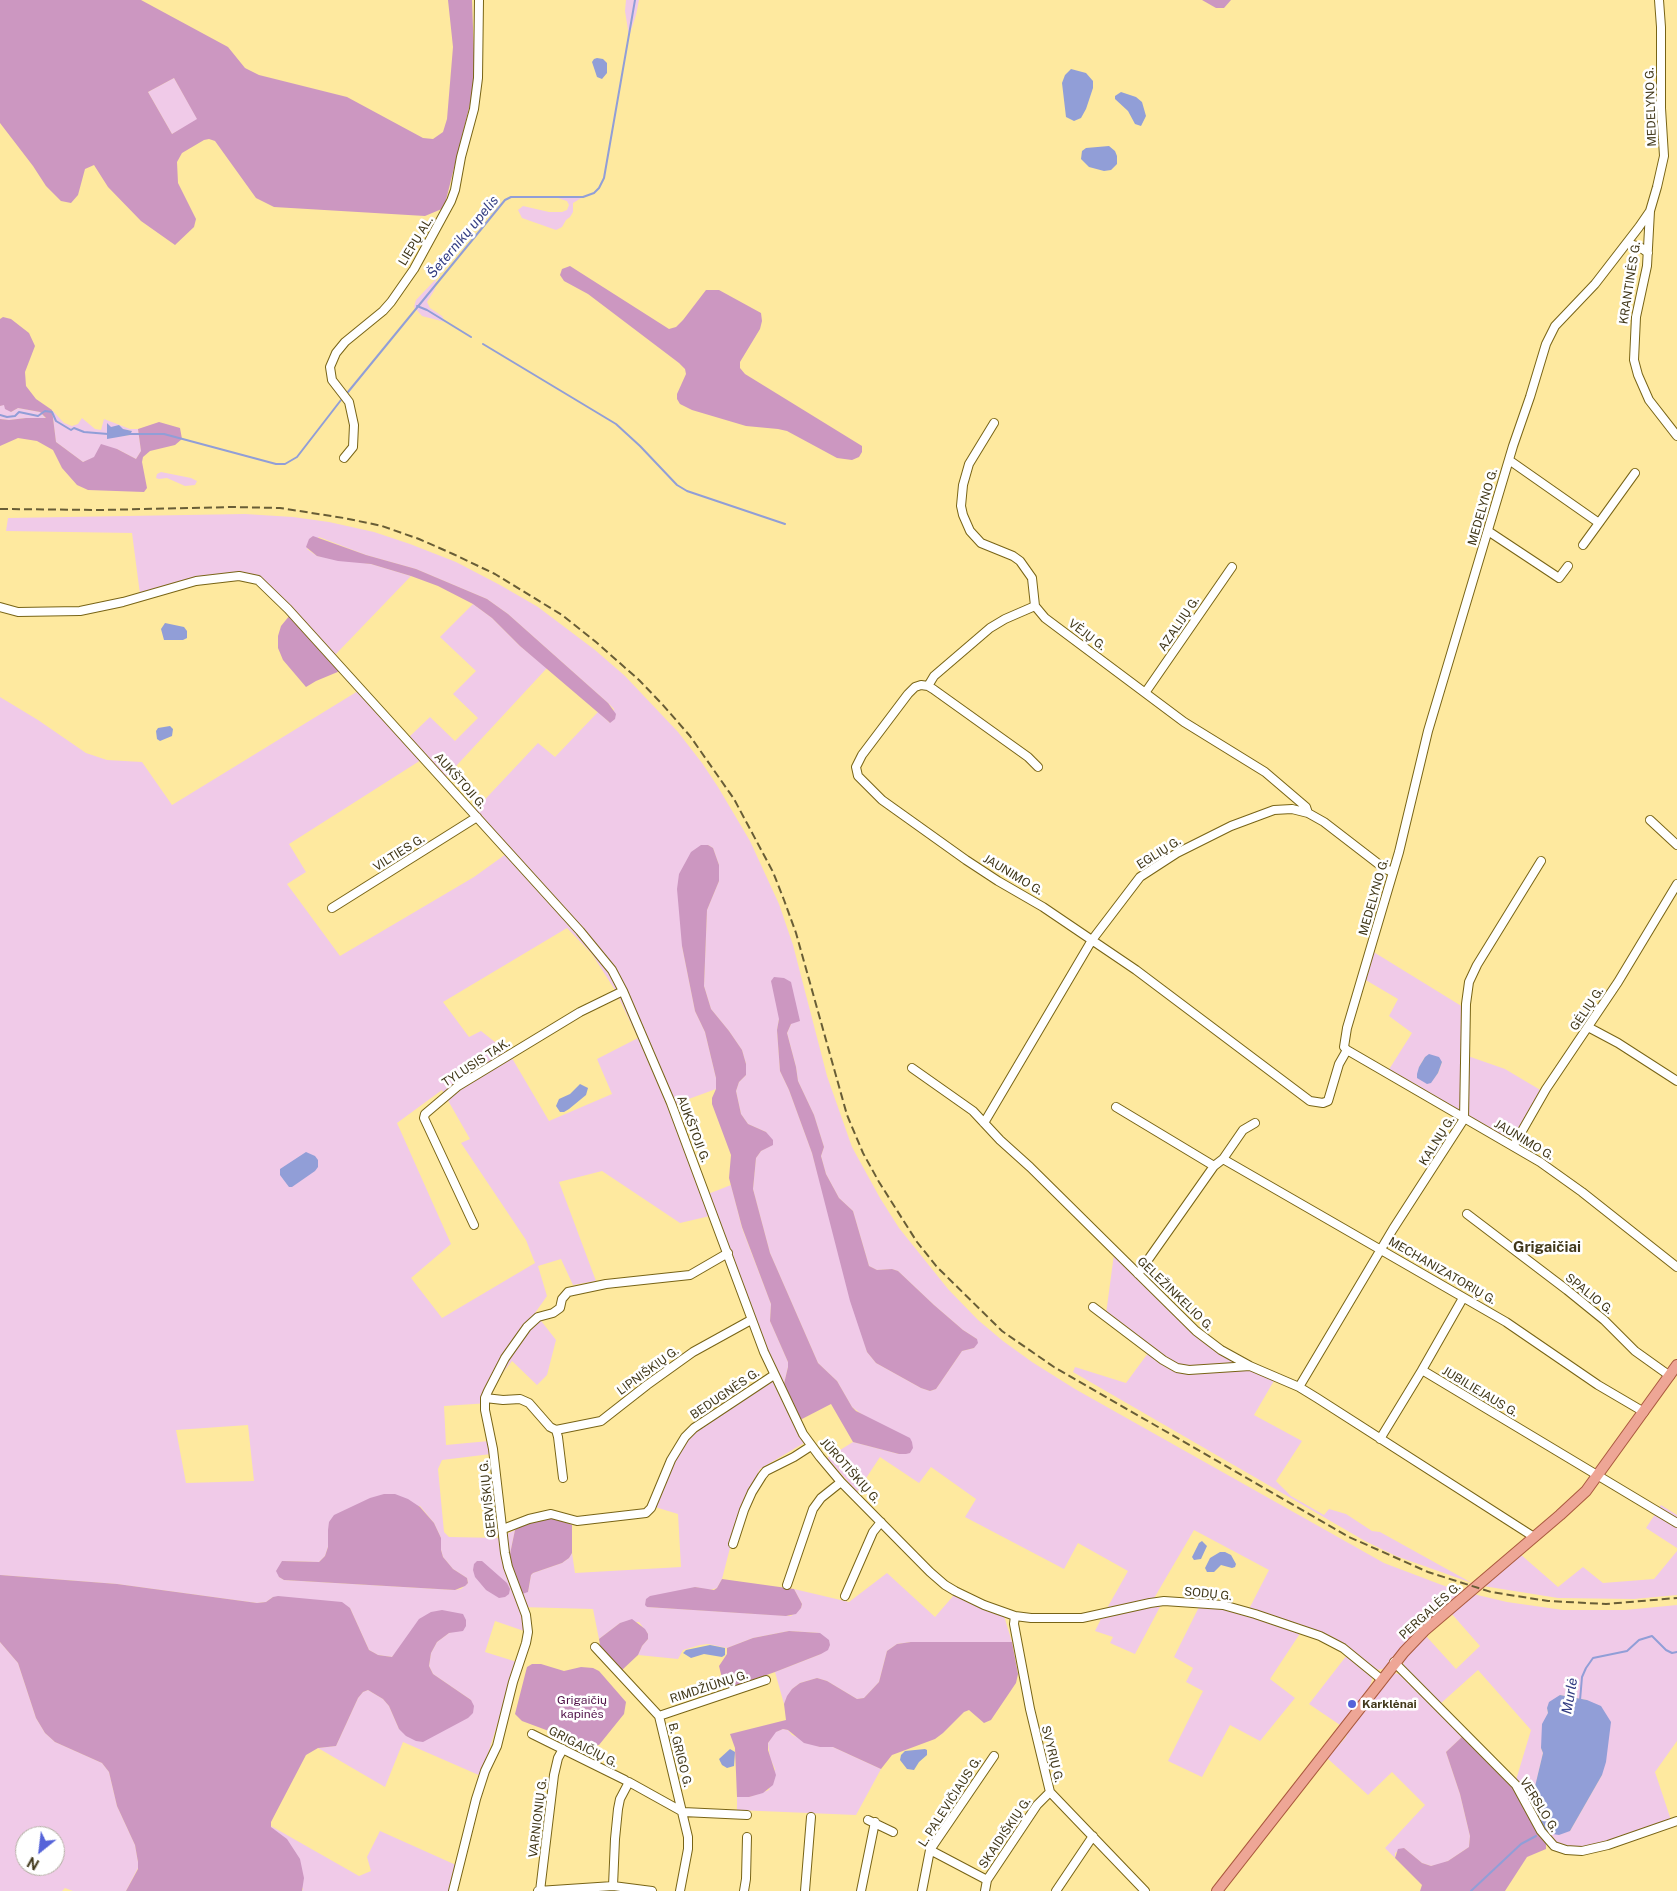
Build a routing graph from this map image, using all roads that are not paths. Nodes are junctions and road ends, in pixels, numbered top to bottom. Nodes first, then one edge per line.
1 (479, 0) edge
2 (1659, 0) edge
3 (1650, 211) junction
4 (1627, 243) junction
5 (1648, 253) junction
6 (994, 422) dead end
7 (1677, 436) edge
8 (344, 458) dead end
9 (1509, 460) junction
10 (1635, 473) dead end
11 (1599, 523) junction
12 (1488, 531) junction
13 (1583, 545) dead end
14 (1568, 566) dead end
15 (1232, 567) dead end
16 (1035, 606) junction
17 (0, 607) edge
18 (928, 686) junction
19 (1145, 693) junction
20 (1038, 767) dead end
21 (1308, 813) junction
22 (477, 817) junction
23 (1650, 820) dead end
24 (1677, 845) edge
25 (1541, 861) dead end
26 (1393, 872) junction
27 (1677, 884) edge
28 (332, 908) dead end
29 (1092, 940) junction
30 (623, 990) junction
31 (1588, 1027) junction
32 (1346, 1049) junction
33 (912, 1068) dead end
34 (1677, 1081) edge
35 (1116, 1107) dead end
36 (1464, 1119) junction
37 (984, 1123) junction
38 (1255, 1123) dead end
39 (1514, 1145) junction
40 (1223, 1159) junction
41 (1214, 1166) junction
42 (1467, 1214) dead end
43 (474, 1225) dead end
44 (1382, 1249) junction
45 (728, 1253) junction
46 (1677, 1267) edge
47 (1138, 1274) junction
48 (1463, 1298) junction
49 (1093, 1306) dead end
50 (751, 1320) junction
51 (1677, 1365) edge
52 (1250, 1366) junction
53 (1422, 1370) junction
54 (774, 1375) junction
55 (1670, 1376) junction
56 (1299, 1387) junction
57 (485, 1398) junction
58 (1644, 1412) junction
59 (556, 1430) junction
60 (1380, 1439) junction
61 (811, 1446) junction
62 (1598, 1476) junction
63 (563, 1478) dead end
64 (841, 1482) junction
65 (881, 1522) junction
66 (1677, 1524) edge
67 (503, 1529) junction
68 (1534, 1537) junction
69 (733, 1544) dead end
70 (787, 1585) dead end
71 (845, 1596) dead end
72 (1015, 1616) junction
73 (595, 1647) dead end
74 (1394, 1662) junction
75 (1381, 1679) junction
76 (766, 1680) dead end
77 (659, 1716) junction
78 (532, 1734) dead end
79 (563, 1749) junction
80 (994, 1756) dead end
81 (627, 1781) junction
82 (1050, 1792) junction
83 (683, 1812) junction
84 (747, 1815) dead end
85 (811, 1817) dead end
86 (1677, 1821) edge
87 (893, 1832) dead end
88 (746, 1837) dead end
89 (1095, 1838) junction
90 (930, 1850) junction
91 (987, 1880) junction
92 (613, 1886) junction
93 (1220, 1890) edge
94 (453, 1891) edge
95 (539, 1891) edge
96 (652, 1891) edge
97 (680, 1891) edge
98 (744, 1891) edge
99 (805, 1891) edge
100 (861, 1891) edge
101 (922, 1891) edge
102 (985, 1891) edge
103 (1056, 1891) edge
104 (1145, 1891) edge

1 - 8 street, LIEPŲ AL.
2 - 3 street, MEDELYNO G.
3 - 4 street, MEDELYNO G.
3 - 5 street, KRANTINĖS G.
4 - 5 street
4 - 9 street, MEDELYNO G.
5 - 7 street, KRANTINĖS G.
6 - 16 street
9 - 11 street
9 - 12 street, MEDELYNO G.
10 - 11 street
11 - 13 street
12 - 14 street
12 - 26 street, MEDELYNO G.
15 - 19 street, AZALIJŲ G.
16 - 18 street
16 - 19 street, VĖJŲ G.
17 - 22 street, AUKŠTOJI G.
18 - 20 street
18 - 29 street, JAUNIMO G.
19 - 21 street, VĖJŲ G.
21 - 26 street, EGLIŲ G.
21 - 29 street, EGLIŲ G.
22 - 28 street, VILTIES G.
22 - 30 street, AUKŠTOJI G.
23 - 24 street
25 - 36 street, KALNŲ G.
26 - 32 street, MEDELYNO G.
27 - 31 street, GĖLIŲ G.
29 - 32 street, JAUNIMO G.
29 - 37 street, EGLIŲ G.
30 - 43 street, TYLUSIS TAK.
30 - 45 street, AUKŠTOJI G.
31 - 34 street
31 - 39 street, GĖLIŲ G.
32 - 36 street, JAUNIMO G.
33 - 37 street, GELEŽINKELIO G.
35 - 41 street
36 - 39 street, JAUNIMO G.
36 - 44 street, KALNŲ G.
37 - 47 street, GELEŽINKELIO G.
38 - 40 street
39 - 46 street, JAUNIMO G.
40 - 41 street
40 - 44 street, MECHANIZATORIŲ G.
41 - 47 street
42 - 55 street, SPALIO G.
44 - 48 street, MECHANIZATORIŲ G.
44 - 56 street, KALNŲ G.
45 - 50 street, JŪROTIŠKIŲ G.
45 - 57 street
47 - 52 street, GELEŽINKELIO G.
48 - 53 street, JUBILIEJAUS G.
48 - 58 street, MECHANIZATORIŲ G.
49 - 52 street
50 - 54 street, JŪROTIŠKIŲ G.
50 - 59 street, LIPNIŠKIŲ G.
51 - 55 main road, PERGALĖS G.
52 - 56 street, GELEŽINKELIO G.
53 - 60 street
53 - 62 street, JUBILIEJAUS G.
54 - 61 street, JŪROTIŠKIŲ G.
54 - 67 street, BEDUGNĖS G.
55 - 58 main road, PERGALĖS G.
56 - 60 street, GELEŽINKELIO G.
57 - 59 street
57 - 67 street, GERVIŠKIŲ G.
58 - 62 main road, PERGALĖS G.
59 - 63 street
60 - 68 street, GELEŽINKELIO G.
61 - 64 street, JŪROTIŠKIŲ G.
61 - 69 street
62 - 66 street
62 - 68 main road, PERGALĖS G.
64 - 65 street, JŪROTIŠKIŲ G.
64 - 70 street
65 - 71 street
65 - 72 street, JŪROTIŠKIŲ G.
67 - 94 street, GERVIŠKIŲ G.
68 - 74 main road, PERGALĖS G.
72 - 75 street, SODŲ G.
72 - 82 street, SVYRIŲ G.
73 - 77 street, B. GRIGO G.
74 - 75 main road, PERGALĖS G.
74 - 86 street, VERSLO G.
75 - 93 main road, PERGALĖS G.
76 - 77 street, RIMDŽIŪNŲ G.
77 - 83 street, B. GRIGO G.
78 - 79 street, GRIGAIČIŲ G.
79 - 81 street, GRIGAIČIŲ G.
79 - 95 street, VARNIONIŲ G.
80 - 90 street, L. PALEVIČIAUS G.
81 - 83 street, GRIGAIČIŲ G.
81 - 92 street
82 - 89 street, SVYRIŲ G.
82 - 91 street, SKAIDIŠKIŲ G.
83 - 84 street, GRIGAIČIŲ G.
83 - 97 street, B. GRIGO G.
85 - 99 street
87 - 100 street
88 - 98 street
89 - 103 street
89 - 104 street, SVYRIŲ G.
90 - 91 street
90 - 101 street, L. PALEVIČIAUS G.
91 - 102 street, SKAIDIŠKIŲ G.
92 - 95 street
92 - 96 street

